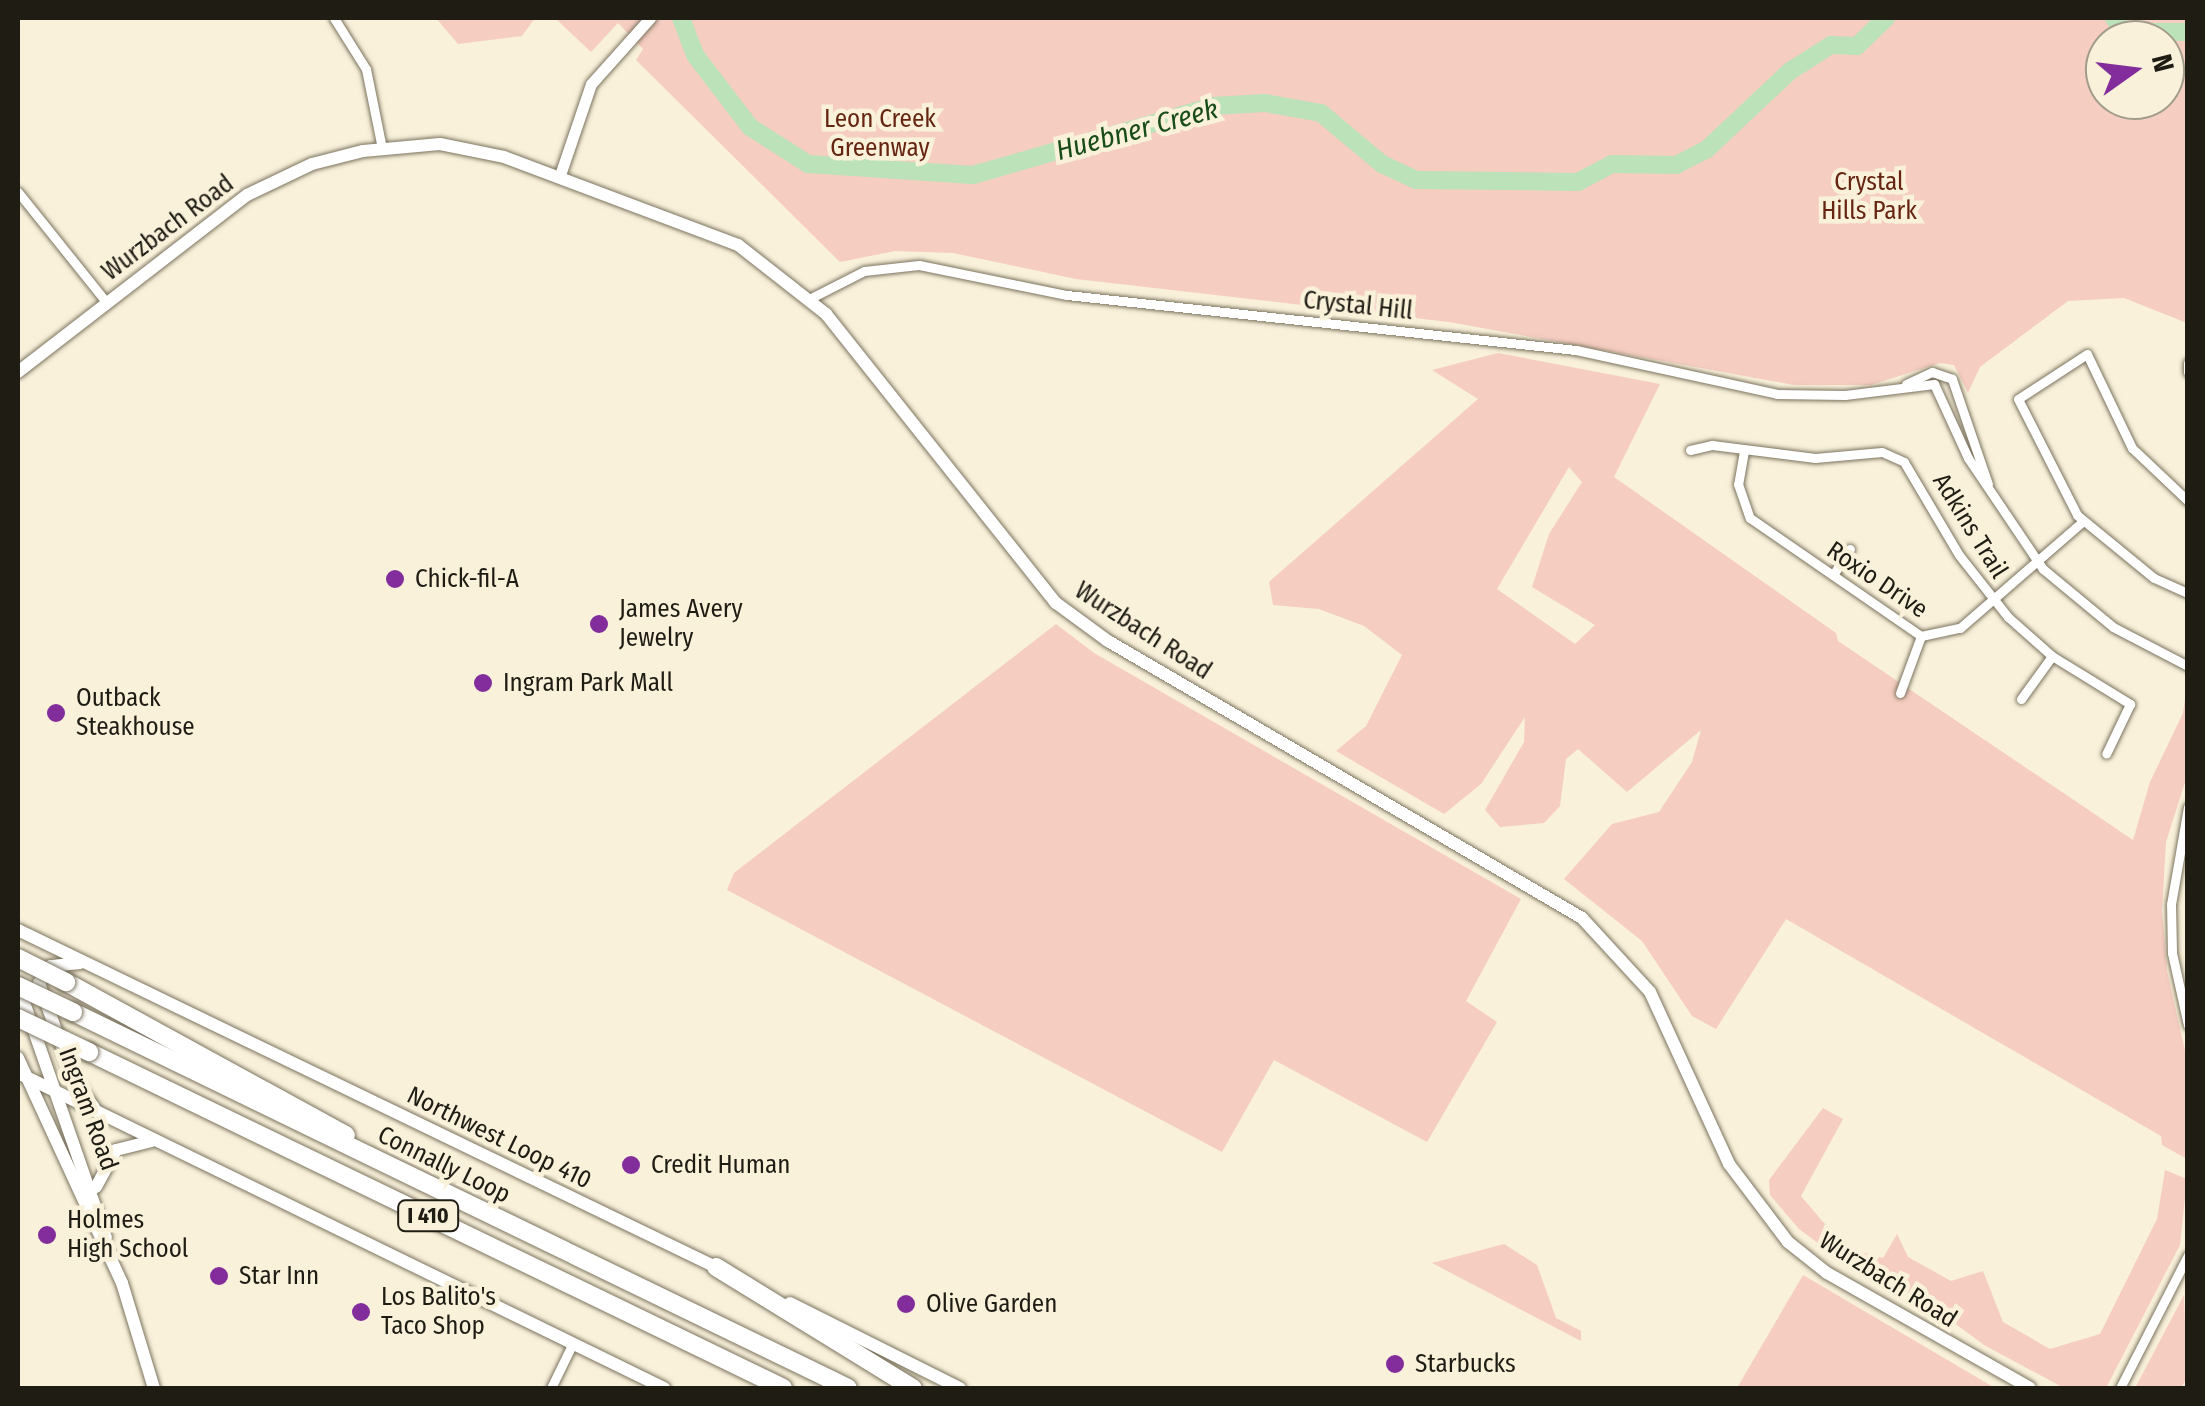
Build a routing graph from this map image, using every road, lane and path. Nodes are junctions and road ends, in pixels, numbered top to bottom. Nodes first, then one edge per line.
1 (334, 18) edge
2 (650, 18) edge
3 (382, 148) junction
4 (560, 175) junction
5 (18, 192) edge
6 (811, 298) junction
7 (106, 302) junction
8 (2188, 362) edge
9 (18, 372) edge
10 (2188, 372) edge
11 (1906, 384) junction
12 (1690, 450) dead end
13 (1744, 451) junction
14 (1990, 492) junction
15 (2188, 500) edge
16 (2083, 520) junction
17 (1850, 549) dead end
18 (2036, 560) junction
19 (1832, 575) junction
20 (2187, 594) edge
21 (1994, 600) junction
22 (1921, 636) junction
23 (2052, 656) junction
24 (2188, 666) edge
25 (1900, 693) dead end
26 (2021, 698) dead end
27 (2106, 754) dead end
28 (2188, 807) edge
29 (18, 930) edge
30 (18, 958) edge
31 (87, 964) junction
32 (18, 986) edge
33 (2184, 988) edge
34 (18, 1018) edge
35 (2188, 1024) edge
36 (18, 1058) edge
37 (21, 1075) edge
38 (61, 1094) junction
39 (109, 1118) junction
40 (161, 1143) junction
41 (395, 1169) junction
42 (96, 1194) junction
43 (108, 1250) junction
44 (2188, 1255) edge
45 (716, 1267) junction
46 (2184, 1271) edge
47 (572, 1345) junction
48 (154, 1388) edge
49 (551, 1388) edge
50 (664, 1388) edge
51 (783, 1388) edge
52 (848, 1388) edge
53 (912, 1388) edge
54 (960, 1388) edge
55 (2030, 1388) edge
56 (2120, 1388) edge

1 - 3 street
2 - 4 street
3 - 4 main road, Wurzbach Road
3 - 7 main road, Wurzbach Road
4 - 6 main road, Wurzbach Road
5 - 7 street
6 - 11 street, Crystal Hill
6 - 55 main road, Wurzbach Road
7 - 9 main road, Wurzbach Road
8 - 10 street
11 - 14 street, Crystal Hill
11 - 14 street, Crystal Hill
12 - 13 street, Adkins Trail
13 - 19 street, Roxio Drive
13 - 21 street, Adkins Trail
14 - 18 street
15 - 16 street
16 - 18 street, Roxio Drive
16 - 20 street
17 - 19 street
18 - 21 street, Roxio Drive
18 - 24 street
19 - 22 street, Roxio Drive
21 - 22 street, Roxio Drive
21 - 23 street, Adkins Trail
22 - 25 street
23 - 26 street
23 - 27 street, Adkins Trail
28 - 33 street
29 - 31 main road, Northwest Loop 410
30 - 41 highway, bridge
31 - 39 main road
31 - 45 main road, Northwest Loop 410
32 - 38 main road, Ingram Road
32 - 41 highway, Connally Loop / I 410, bridge
33 - 35 street
34 - 51 highway, I 410, bridge
36 - 37 main road, Ingram Road
37 - 38 main road
37 - 43 main road, Ingram Road
38 - 39 main road
38 - 42 main road, Ingram Road
39 - 40 main road
40 - 42 main road
40 - 47 main road
41 - 52 highway, Connally Loop / I 410
42 - 43 main road, Ingram Road
43 - 48 main road, Ingram Road
44 - 46 street
45 - 53 highway
45 - 54 main road, Northwest Loop 410
46 - 56 street
47 - 49 street
47 - 50 main road

